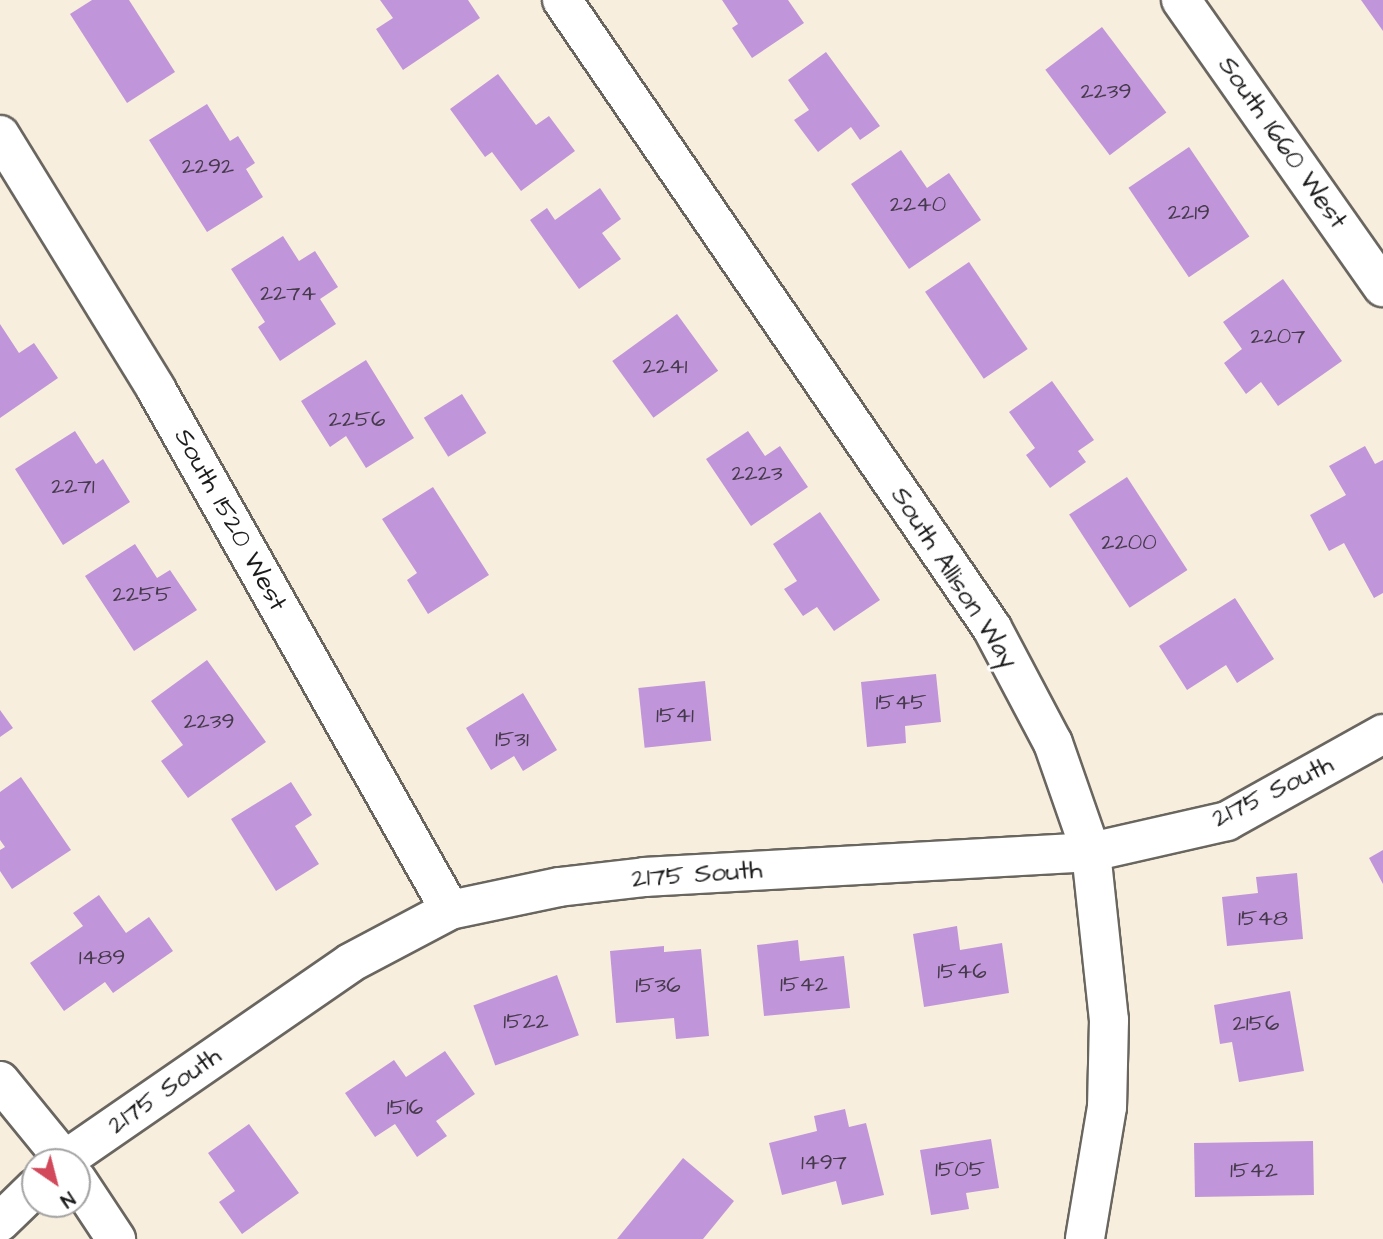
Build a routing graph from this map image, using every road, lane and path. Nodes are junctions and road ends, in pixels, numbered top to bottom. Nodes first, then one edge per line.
1 (562, 0) edge
2 (1181, 0) edge
3 (0, 135) edge
4 (1383, 287) edge
5 (1383, 733) edge
6 (1091, 852) junction
7 (450, 910) junction
8 (0, 1080) edge
9 (53, 1148) edge
10 (91, 1149) edge
11 (21, 1202) edge
12 (91, 1202) edge
13 (0, 1222) edge
14 (116, 1239) edge
15 (1085, 1239) edge

1 - 6 street, South Allison Way
2 - 4 street, South 1660 West
3 - 7 street, South 1520 West
5 - 6 street, 2175 South
6 - 7 street, 2175 South
6 - 15 street, South Allison Way
7 - 10 street, 2175 South
8 - 9 street
11 - 13 street
12 - 14 street

